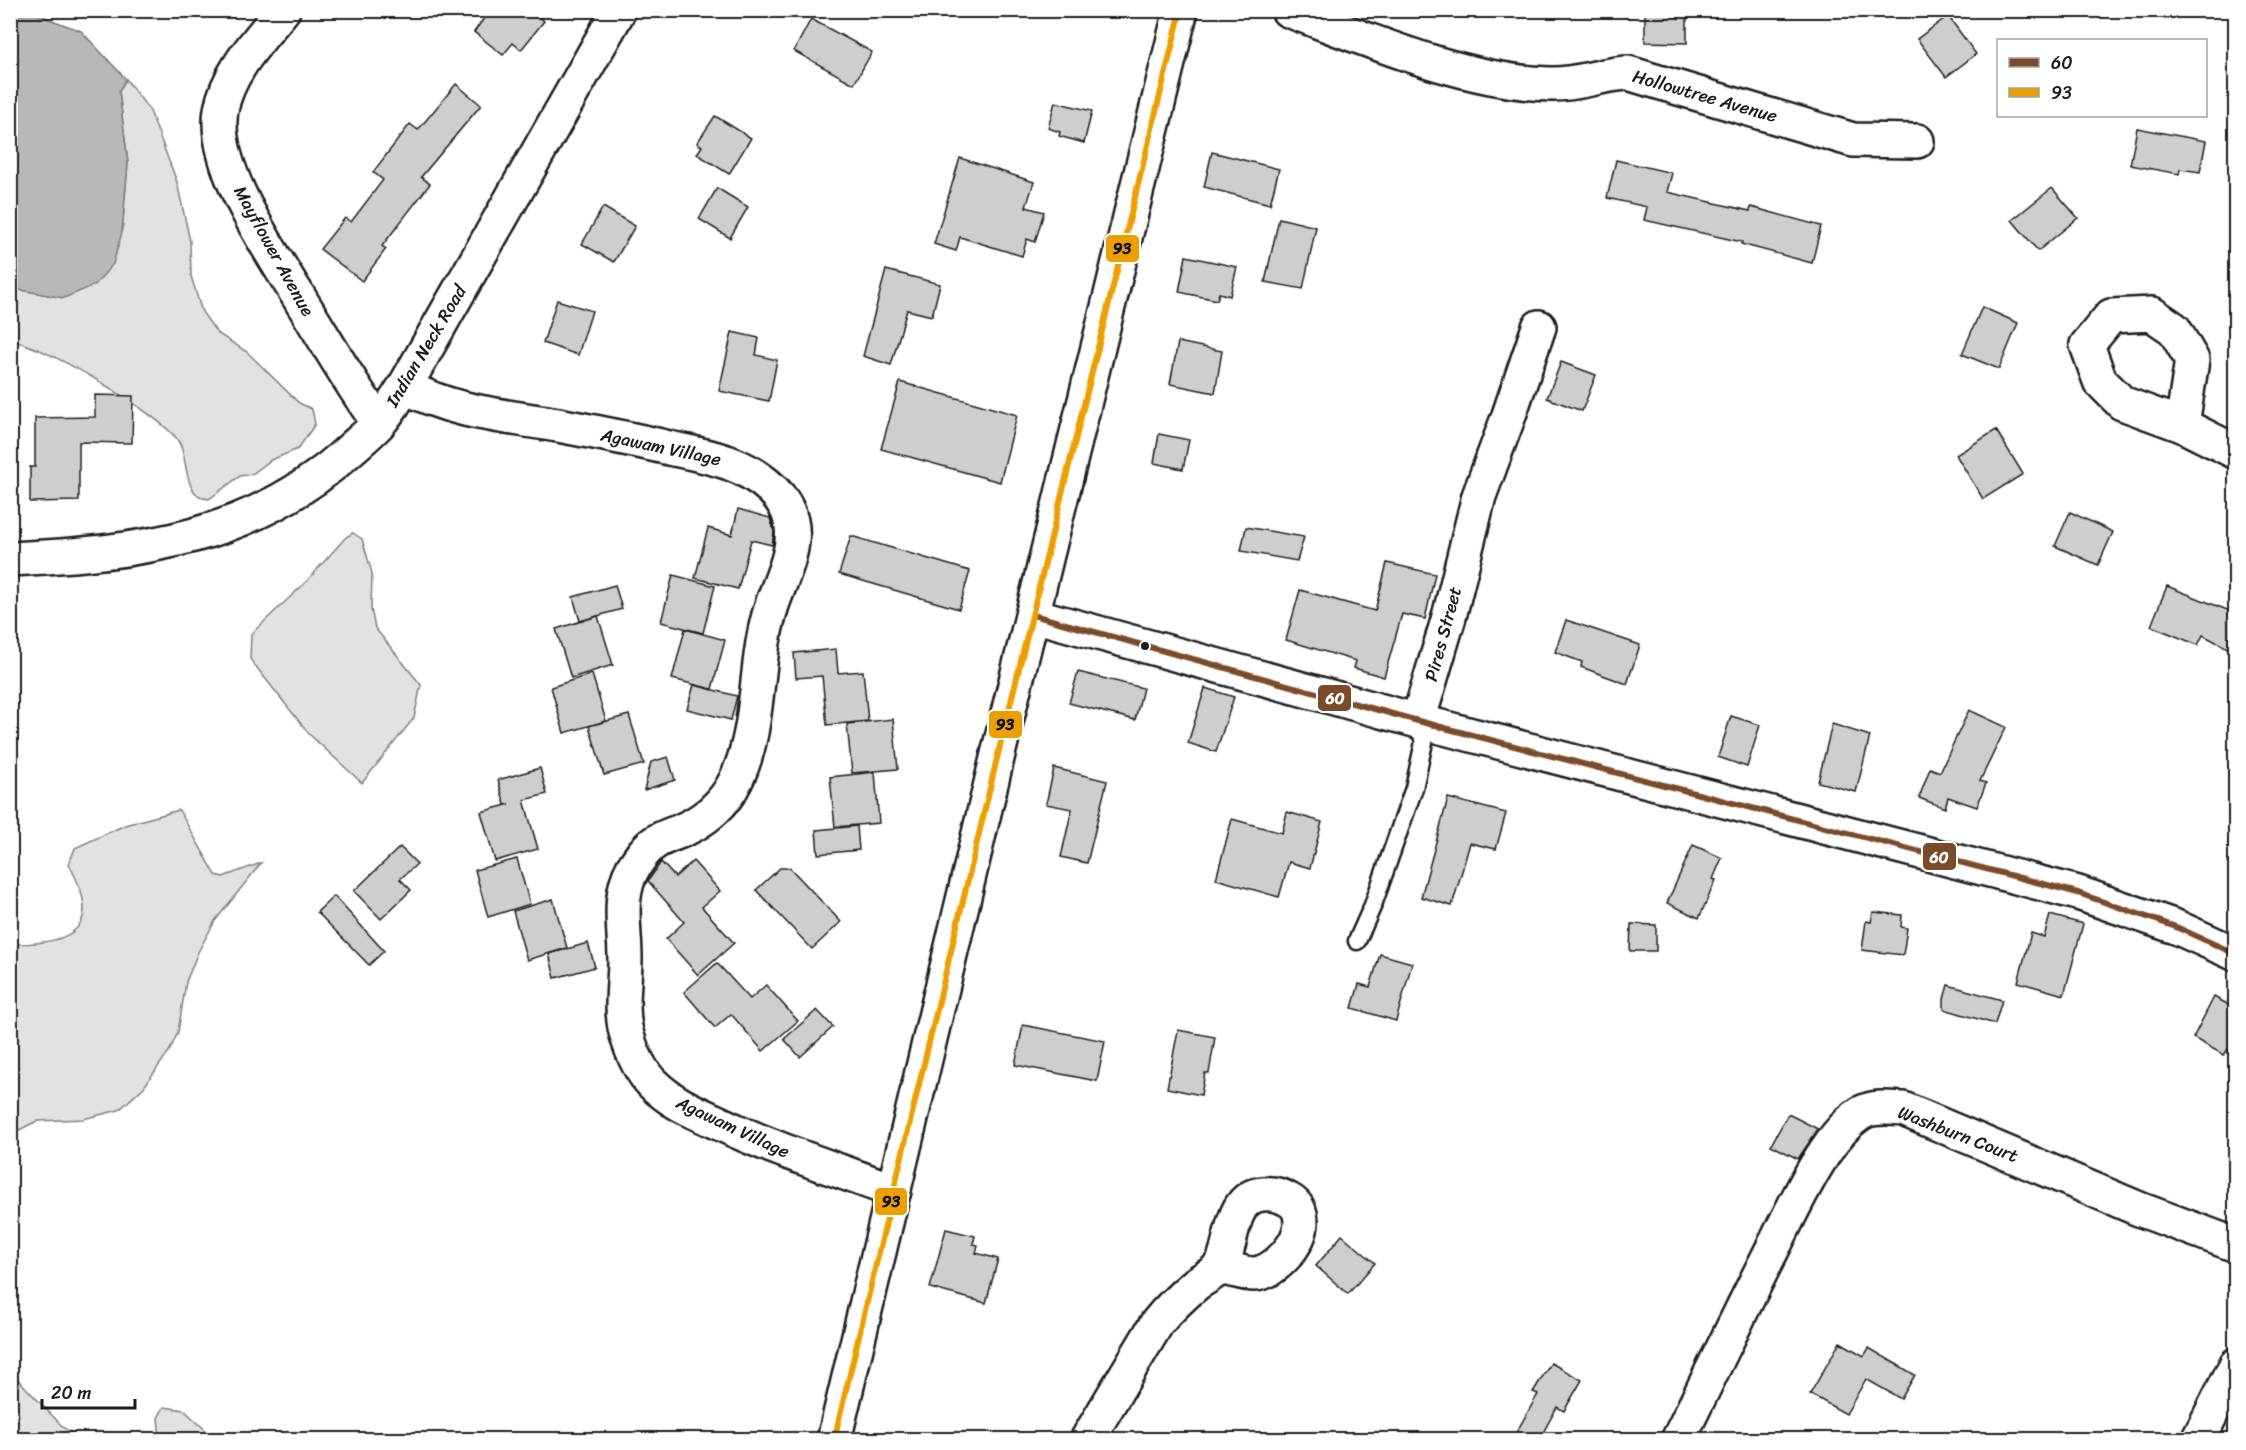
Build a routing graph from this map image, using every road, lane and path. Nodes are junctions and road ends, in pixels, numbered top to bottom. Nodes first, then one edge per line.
1 (283, 10) edge
2 (619, 10) edge
3 (1181, 10) edge
4 (1288, 10) edge
5 (1917, 141) dead end
6 (1539, 327) dead end
7 (405, 386) junction
8 (379, 423) junction
9 (2182, 425) dead end
10 (2235, 452) edge
11 (10, 559) edge
12 (1032, 615) junction
13 (1418, 721) junction
14 (1357, 941) dead end
15 (2235, 954) edge
16 (894, 1191) junction
17 (2235, 1245) edge
18 (1218, 1268) dead end
19 (2235, 1365) edge
20 (834, 1440) edge
21 (1087, 1440) edge
22 (1678, 1440) edge
23 (2198, 1440) edge

1 - 8 street, Mayflower Avenue
2 - 7 street, Indian Neck Road
3 - 12 street
4 - 5 street, Hollowtree Avenue
6 - 13 street, Pires Street
7 - 8 street, Indian Neck Road
7 - 16 street, Agawam Village
8 - 11 street, Indian Neck Road
9 - 10 street
12 - 13 street
12 - 16 street
13 - 14 lane, Pires Street
13 - 15 street
16 - 20 street
17 - 22 street, Washburn Court
18 - 21 street
19 - 23 street

